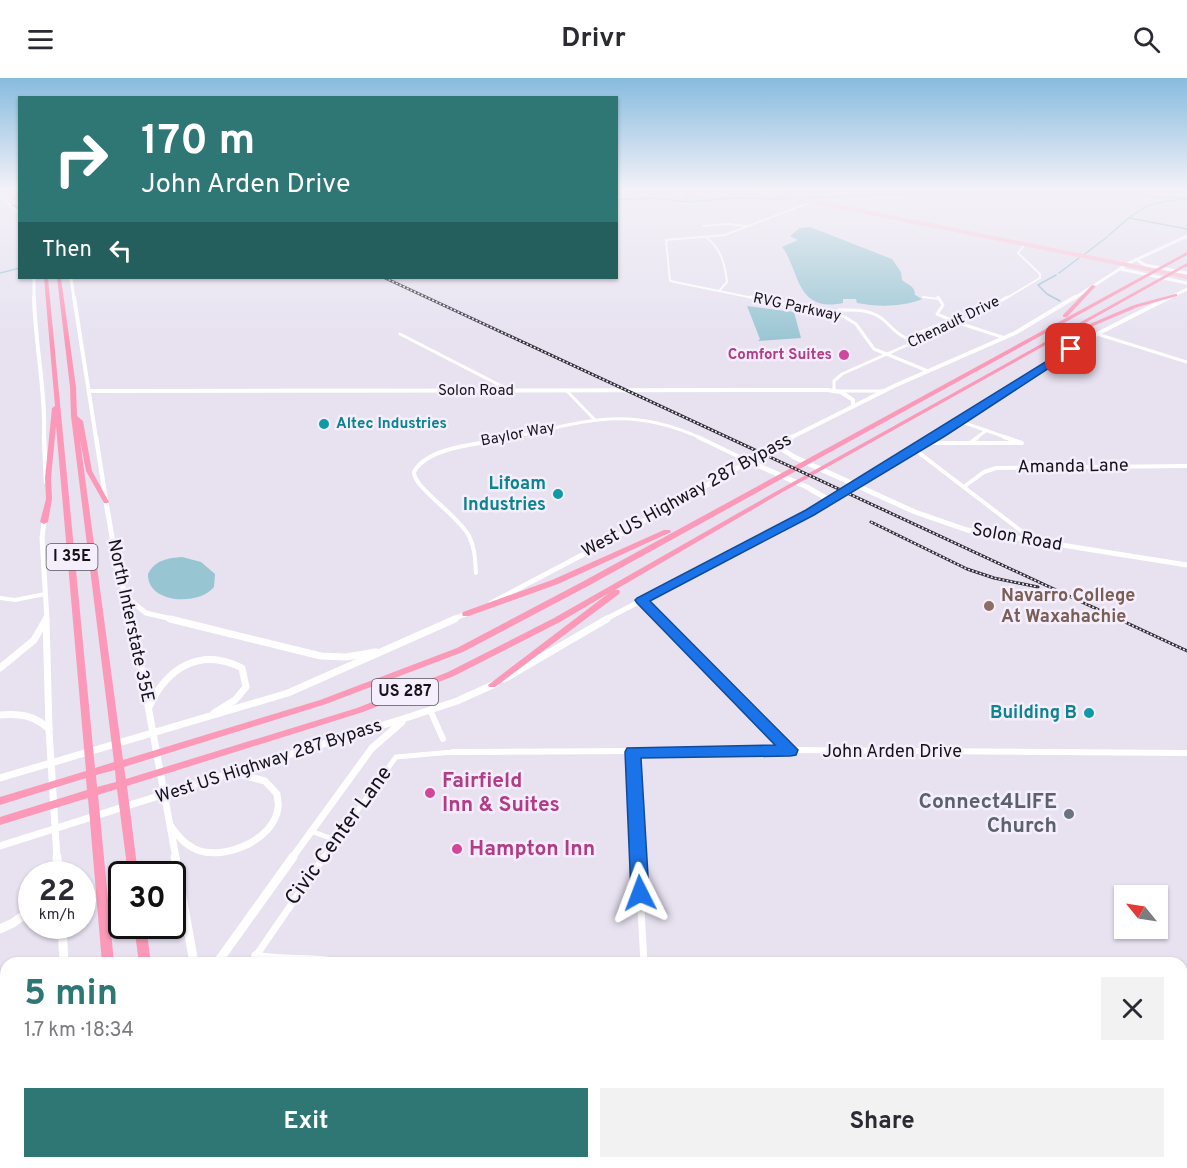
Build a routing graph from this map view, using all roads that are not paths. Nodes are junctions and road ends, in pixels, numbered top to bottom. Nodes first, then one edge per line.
1 (666, 242) edge
2 (713, 242) edge
3 (1014, 242) edge
4 (1174, 242) edge
5 (1025, 244) junction
6 (1187, 253) edge
7 (1136, 259) junction
8 (1187, 264) edge
9 (1126, 265) junction
10 (1120, 269) junction
11 (1187, 275) edge
12 (34, 279) edge
13 (46, 279) edge
14 (59, 279) edge
15 (71, 279) edge
16 (1187, 283) edge
17 (1094, 286) junction
18 (1187, 289) edge
19 (719, 291) junction
20 (1175, 295) junction
21 (923, 297) dead end
22 (834, 315) junction
23 (951, 320) junction
24 (960, 323) junction
25 (1042, 333) junction
26 (400, 334) dead end
27 (1097, 334) junction
28 (1006, 338) junction
29 (1048, 343) junction
30 (887, 354) junction
31 (1187, 362) edge
32 (928, 371) junction
33 (57, 390) junction
34 (90, 391) junction
35 (511, 391) junction
36 (567, 391) junction
37 (834, 391) junction
38 (884, 391) junction
39 (853, 406) junction
40 (74, 416) junction
41 (594, 419) junction
42 (959, 421) junction
43 (987, 430) junction
44 (926, 442) junction
45 (970, 443) junction
46 (776, 445) junction
47 (914, 449) junction
48 (748, 461) junction
49 (1187, 466) edge
50 (855, 485) junction
51 (965, 486) junction
52 (829, 500) junction
53 (106, 502) junction
54 (704, 517) junction
55 (44, 522) junction
56 (1036, 542) junction
57 (683, 547) junction
58 (1187, 565) edge
59 (476, 573) dead end
60 (45, 594) junction
61 (124, 594) junction
62 (0, 598) edge
63 (642, 600) junction
64 (466, 614) junction
65 (47, 618) junction
66 (389, 650) junction
67 (0, 668) edge
68 (492, 685) junction
69 (149, 707) junction
70 (430, 710) junction
71 (0, 715) edge
72 (412, 716) junction
73 (195, 721) junction
74 (49, 732) junction
75 (443, 739) dead end
76 (790, 750) junction
77 (453, 752) joint
78 (633, 752) junction
79 (1187, 753) edge
80 (236, 773) junction
81 (0, 778) edge
82 (0, 801) edge
83 (0, 821) edge
84 (168, 822) junction
85 (310, 831) junction
86 (336, 840) junction
87 (0, 847) edge
88 (57, 861) edge
89 (132, 861) edge
90 (18, 919) edge
91 (0, 929) edge
92 (63, 939) edge
93 (142, 939) edge
94 (255, 955) joint
95 (64, 957) edge
96 (107, 957) edge
97 (144, 957) edge
98 (193, 957) edge
99 (221, 957) edge
100 (263, 957) edge
101 (644, 957) edge

1 - 19 street, RVG Parkway
2 - 19 street
3 - 5 main road
4 - 7 main road, West US Highway 287 Bypass
5 - 9 main road
5 - 24 street, Chenault Drive
6 - 25 highway, US 287
7 - 9 main road, West US Highway 287 Bypass
7 - 11 main road
8 - 29 highway, US 287
9 - 10 main road, West US Highway 287 Bypass
9 - 11 main road
10 - 16 main road
10 - 17 main road, West US Highway 287 Bypass
12 - 55 street
13 - 33 highway, I 35E
14 - 40 highway, I 35E
15 - 34 street, North Interstate 35E
17 - 25 highway
17 - 28 main road, West US Highway 287 Bypass
18 - 20 main road, West US Highway 287 Bypass
19 - 22 street, RVG Parkway
20 - 27 main road, West US Highway 287 Bypass
20 - 29 highway
21 - 23 street
22 - 23 street
22 - 30 street, RVG Parkway
23 - 24 street
24 - 28 street
24 - 30 street, Chenault Drive
25 - 54 highway, US 287
26 - 35 street
27 - 31 street
27 - 42 main road, West US Highway 287 Bypass
28 - 32 main road, West US Highway 287 Bypass
29 - 57 highway, US 287
30 - 32 street, RVG Parkway
30 - 37 street, Chenault Drive
32 - 38 main road, West US Highway 287 Bypass
33 - 55 highway
33 - 96 highway, I 35E
34 - 35 street, Solon Road
34 - 53 street, North Interstate 35E
35 - 36 street, Solon Road
36 - 37 street, Solon Road
36 - 41 street
37 - 38 street
37 - 39 street
38 - 39 main road, West US Highway 287 Bypass
39 - 46 main road, West US Highway 287 Bypass
40 - 53 highway
40 - 89 highway, I 35E
41 - 48 street, Baylor Way
41 - 59 street, Baylor Way
42 - 43 street
42 - 44 main road, West US Highway 287 Bypass
43 - 45 street
43 - 45 street
44 - 45 street
44 - 47 main road, West US Highway 287 Bypass
46 - 48 main road, West US Highway 287 Bypass
46 - 50 main road, Solon Road
47 - 50 main road, West US Highway 287 Bypass
47 - 51 street
48 - 52 main road
48 - 64 main road, West US Highway 287 Bypass
49 - 51 street, Amanda Lane
50 - 52 main road, West US Highway 287 Bypass
50 - 56 main road, Solon Road
51 - 56 street
52 - 63 main road, West US Highway 287 Bypass
53 - 61 main road, North Interstate 35E
54 - 64 highway
54 - 82 highway, US 287
55 - 60 main road
56 - 58 main road, Solon Road
57 - 68 highway
57 - 83 highway, US 287
60 - 62 street
60 - 65 main road
61 - 66 main road
61 - 69 main road, North Interstate 35E
63 - 68 main road, West US Highway 287 Bypass
63 - 76 street
64 - 66 main road, West US Highway 287 Bypass
65 - 67 main road
65 - 74 main road
66 - 73 main road, West US Highway 287 Bypass
68 - 70 main road, West US Highway 287 Bypass
69 - 73 main road
69 - 84 main road, North Interstate 35E
70 - 72 main road, West US Highway 287 Bypass
70 - 75 street
71 - 74 main road
72 - 80 main road, West US Highway 287 Bypass
72 - 85 main road
73 - 81 main road, West US Highway 287 Bypass
74 - 88 main road
76 - 78 street, John Arden Drive
76 - 79 street, John Arden Drive
77 - 78 street, John Arden Drive
77 - 86 street, Civic Center Lane
78 - 101 street
80 - 84 main road
80 - 87 main road, West US Highway 287 Bypass
84 - 98 main road, North Interstate 35E
85 - 86 street
85 - 99 main road
86 - 94 street, Civic Center Lane
90 - 91 main road
92 - 95 main road
93 - 97 highway
94 - 100 street

